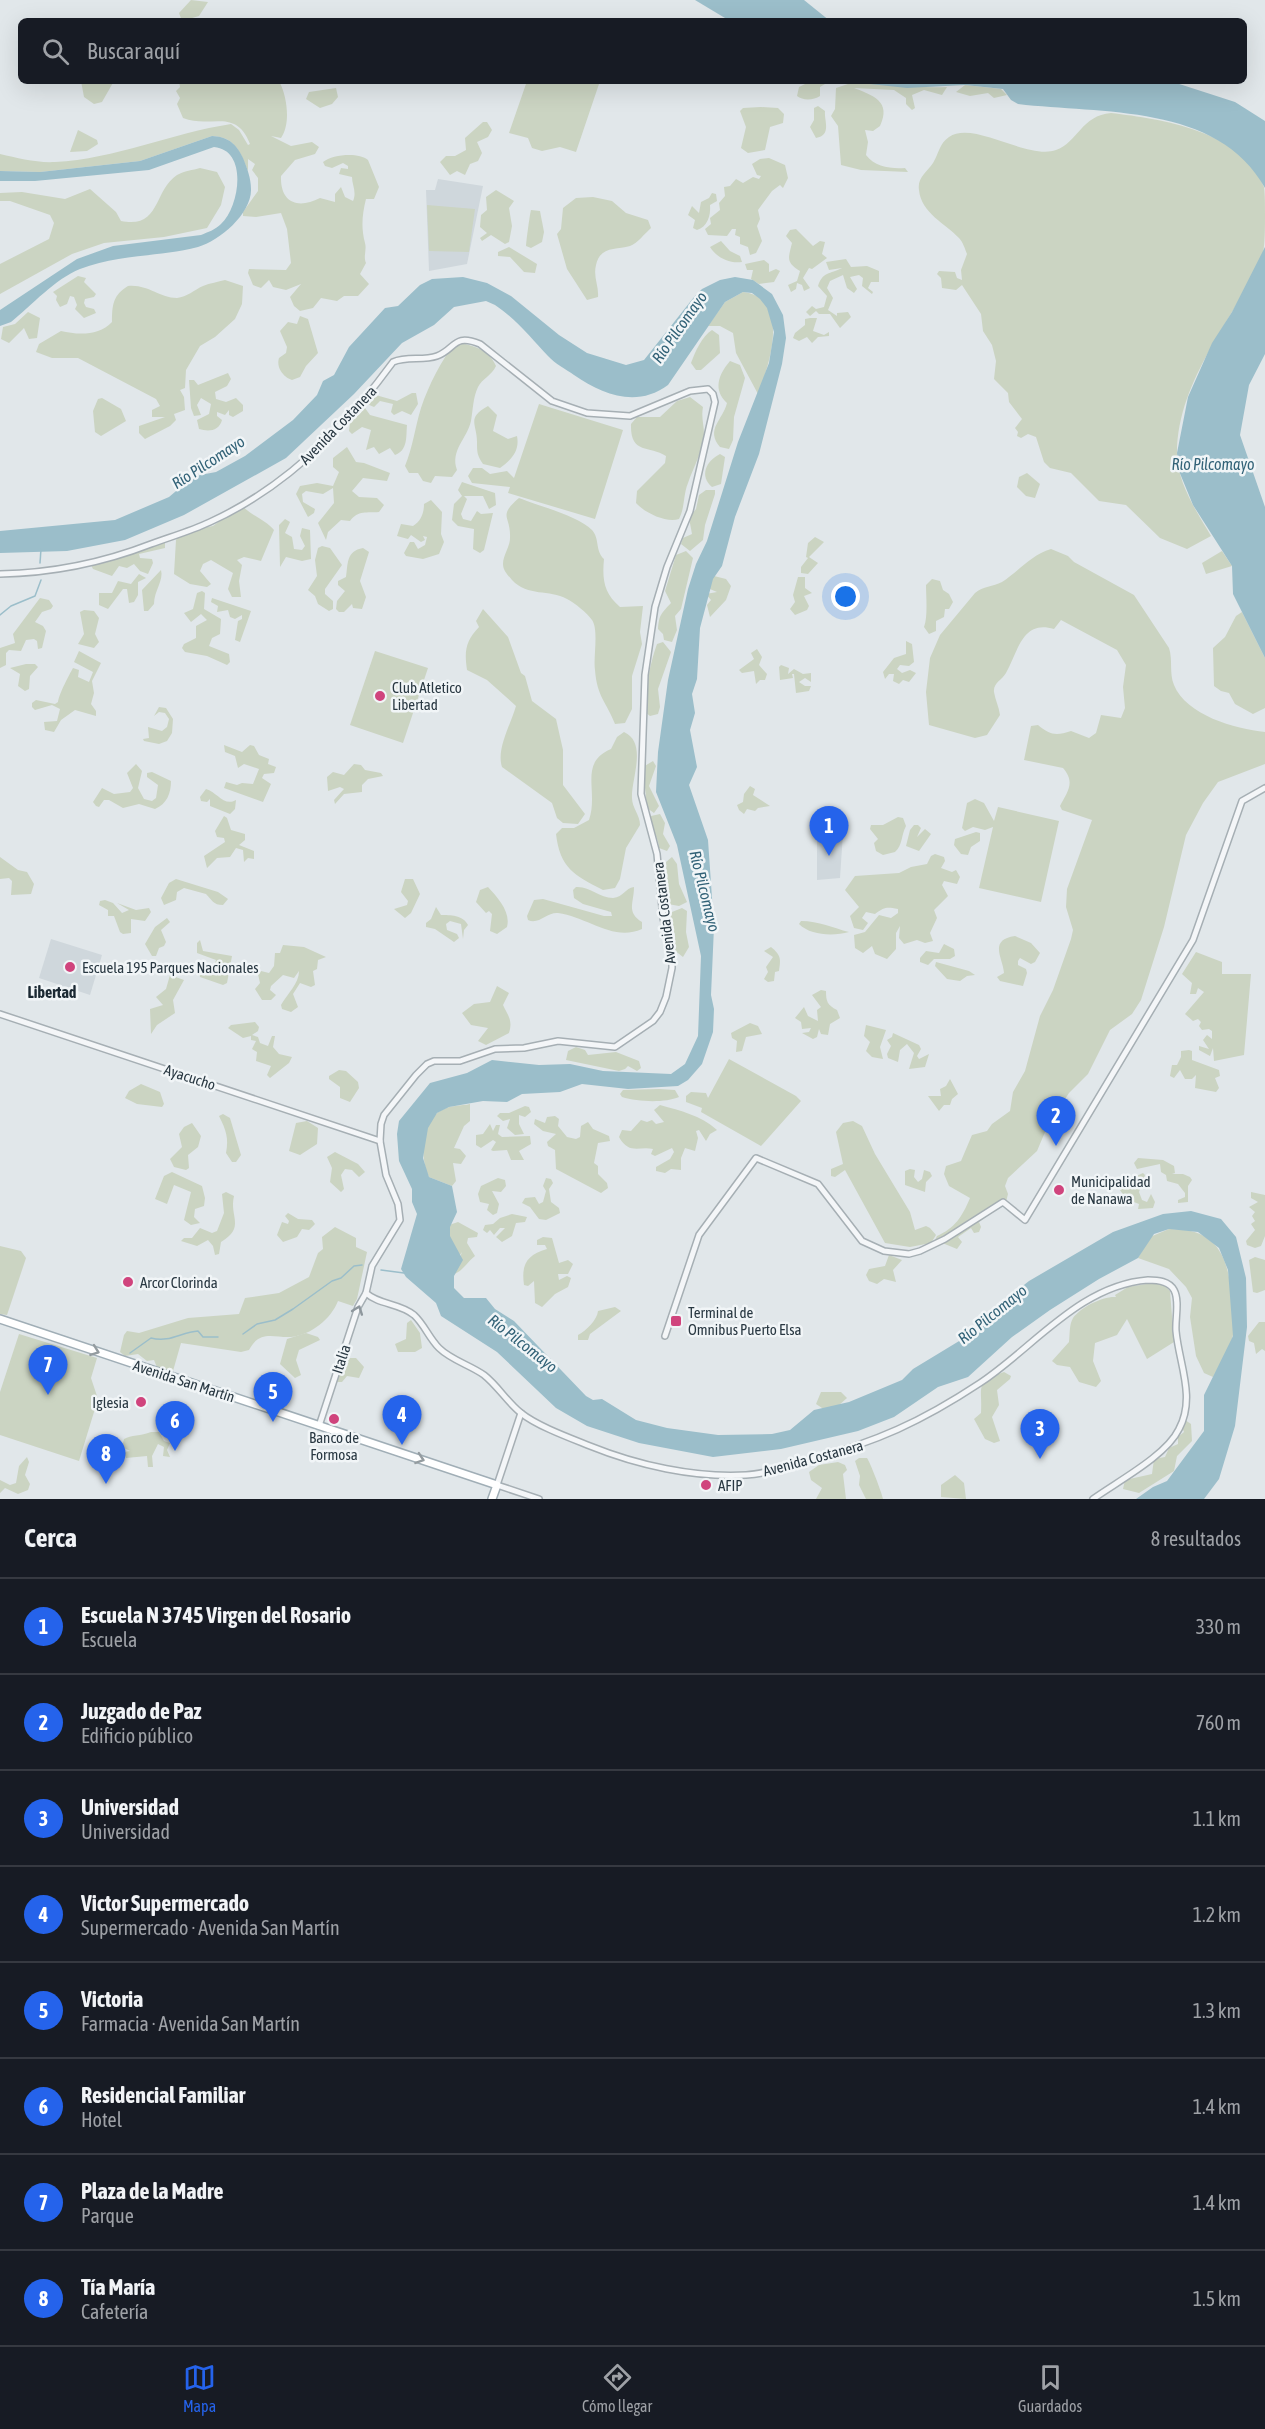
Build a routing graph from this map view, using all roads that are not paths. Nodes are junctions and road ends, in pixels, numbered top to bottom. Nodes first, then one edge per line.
1 (0, 574) edge
2 (1265, 788) edge
3 (0, 1014) edge
4 (380, 1141) junction
5 (366, 1293) junction
6 (0, 1319) edge
7 (665, 1336) dead end
8 (521, 1413) junction
9 (320, 1426) junction
10 (497, 1485) junction
11 (492, 1499) edge
12 (539, 1499) edge
13 (1093, 1499) edge

1 - 4 street, Avenida Costanera
2 - 7 street
3 - 4 street, Ayacucho
4 - 5 street, Avenida Costanera
5 - 8 street, Avenida Costanera
9 -> 5 street, Italia
6 -> 9 main road, Avenida San Martín
8 - 10 street
8 - 13 street, Avenida Costanera
9 -> 10 main road, Avenida San Martín
10 - 11 main road
10 - 12 street, Avenida San Martín

